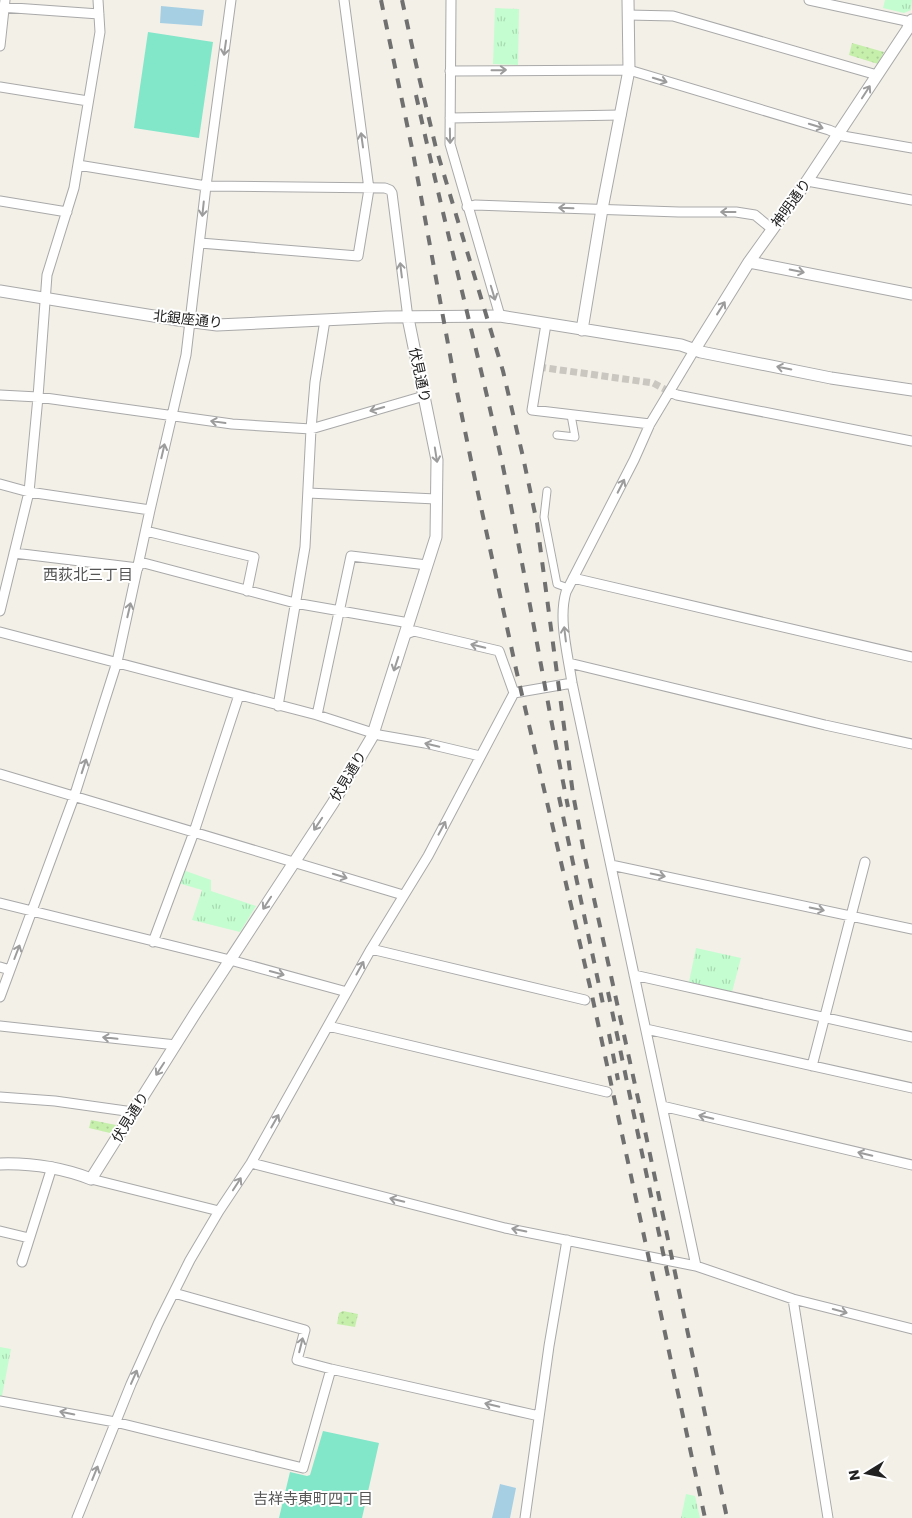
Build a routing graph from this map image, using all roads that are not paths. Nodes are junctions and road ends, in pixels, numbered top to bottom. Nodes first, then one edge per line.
1 (98, 0) edge
2 (232, 0) edge
3 (344, 0) edge
4 (450, 0) edge
5 (628, 0) edge
6 (809, 0) edge
7 (3, 4) edge
8 (99, 14) junction
9 (628, 15) junction
10 (910, 26) edge
11 (0, 46) edge
12 (629, 70) junction
13 (450, 71) junction
14 (877, 75) junction
15 (0, 87) edge
16 (88, 101) junction
17 (621, 115) junction
18 (450, 118) junction
19 (838, 134) junction
20 (912, 148) edge
21 (78, 165) junction
22 (807, 181) junction
23 (206, 186) junction
24 (369, 188) junction
25 (912, 200) edge
26 (0, 201) edge
27 (467, 207) junction
28 (602, 209) junction
29 (67, 212) junction
30 (772, 228) junction
31 (200, 243) junction
32 (749, 262) junction
33 (0, 291) edge
34 (912, 294) edge
35 (45, 298) junction
36 (500, 316) junction
37 (408, 318) junction
38 (325, 320) junction
39 (191, 322) junction
40 (546, 324) junction
41 (582, 330) junction
42 (695, 349) junction
43 (671, 390) junction
44 (912, 390) edge
45 (0, 395) edge
46 (424, 396) junction
47 (38, 397) junction
48 (571, 415) junction
49 (172, 416) junction
50 (650, 424) junction
51 (311, 429) junction
52 (558, 436) dead end
53 (912, 441) edge
54 (0, 484) edge
55 (547, 491) dead end
56 (29, 492) junction
57 (308, 493) junction
58 (436, 499) junction
59 (150, 510) junction
60 (146, 531) junction
61 (14, 553) junction
62 (139, 565) junction
63 (427, 565) junction
64 (573, 578) junction
65 (568, 588) junction
66 (247, 591) junction
67 (295, 603) junction
68 (0, 611) edge
69 (340, 612) junction
70 (407, 628) junction
71 (0, 632) edge
72 (912, 657) edge
73 (117, 662) junction
74 (569, 663) junction
75 (572, 683) junction
76 (514, 693) junction
77 (239, 695) junction
78 (278, 706) junction
79 (317, 716) junction
80 (373, 732) junction
81 (912, 744) edge
82 (480, 756) junction
83 (0, 774) edge
84 (74, 797) junction
85 (194, 832) junction
86 (293, 862) junction
87 (865, 862) dead end
88 (611, 865) junction
89 (403, 895) junction
90 (0, 903) edge
91 (33, 911) junction
92 (851, 916) junction
93 (912, 929) edge
94 (154, 942) junction
95 (371, 949) junction
96 (230, 960) junction
97 (0, 967) edge
98 (10, 970) junction
99 (634, 975) junction
100 (347, 992) junction
101 (0, 997) edge
102 (585, 1000) dead end
103 (824, 1018) junction
104 (0, 1026) edge
105 (328, 1026) junction
106 (646, 1028) junction
107 (912, 1037) edge
108 (176, 1045) junction
109 (812, 1066) junction
110 (912, 1088) edge
111 (607, 1092) dead end
112 (0, 1097) edge
113 (662, 1106) junction
114 (133, 1112) junction
115 (251, 1163) junction
116 (0, 1164) edge
117 (912, 1165) edge
118 (52, 1167) junction
119 (91, 1179) junction
120 (219, 1211) junction
121 (0, 1231) edge
122 (29, 1238) junction
123 (567, 1240) junction
124 (22, 1262) dead end
125 (696, 1266) junction
126 (174, 1293) junction
127 (793, 1299) junction
128 (912, 1329) edge
129 (331, 1369) junction
130 (0, 1400) edge
131 (539, 1416) junction
132 (115, 1422) junction
133 (77, 1518) edge
134 (526, 1518) edge
135 (828, 1518) edge

1 - 8 street
2 -> 23 street
24 -> 3 street
4 - 13 street
5 - 9 street
6 - 10 street
7 - 8 street
7 - 11 street
8 - 16 street
9 - 12 street
9 - 14 street
10 - 14 street, 神明通り
13 -> 12 street
12 - 17 street
12 -> 19 street
13 - 18 street
19 -> 14 street, 神明通り
15 - 16 street
16 - 21 street
17 - 18 street
17 - 28 street
18 -> 27 street
19 - 20 street
19 - 22 street, 神明通り
21 - 23 street
21 - 29 street
22 - 25 street
22 - 30 street, 神明通り
23 - 24 street
23 -> 31 street
24 - 31 street
37 -> 24 street
26 - 29 street
28 -> 27 street
27 -> 36 street
30 -> 28 street
28 - 41 street
29 - 35 street
30 - 32 street, 神明通り
31 - 39 street
32 -> 34 street
42 -> 32 street, 神明通り
33 - 35 street, 北銀座通り
35 - 39 street, 北銀座通り
35 - 47 street
36 - 37 street, 北銀座通り
36 - 40 street, 北銀座通り
37 - 38 street, 北銀座通り
37 - 46 street, 伏見通り
38 - 39 street, 北銀座通り
38 - 51 street
39 - 49 street
40 - 41 street, 北銀座通り
40 - 48 street
41 - 42 street, 北銀座通り
42 - 43 street, 神明通り
44 -> 42 street, 北銀座通り
43 - 50 street, 神明通り
43 - 53 street
45 - 47 street
46 -> 51 street
46 -> 58 street, 伏見通り
47 - 49 street
47 - 56 street
48 - 50 street
48 - 52 street
51 -> 49 street
59 -> 49 street
64 -> 50 street, 神明通り
51 - 57 street
54 - 56 street
55 - 65 street
56 - 59 street
56 - 61 street
57 - 58 street
57 - 67 street
58 - 63 street, 伏見通り
59 - 60 street
60 - 62 street
60 - 66 street
61 - 62 street
61 - 68 street
62 - 66 street
73 -> 62 street
63 - 69 street
63 - 70 street, 伏見通り
64 - 65 street, 神明通り
64 - 72 street
74 -> 65 street, 神明通り
66 - 67 street
67 - 69 street
67 - 78 street
69 - 70 street
69 - 79 street
76 -> 70 street
70 -> 80 street, 伏見通り
71 - 73 street
73 - 77 street
84 -> 73 street
74 - 75 street, 神明通り
74 - 81 street
75 - 76 street
75 - 88 street, 神明通り
76 - 82 street
77 - 78 street
77 - 85 street
78 - 79 street
79 - 80 street
82 -> 80 street
80 -> 86 street, 伏見通り
89 -> 82 street
83 - 84 street
84 - 85 street
84 - 91 street
85 - 86 street
85 - 94 street
86 -> 89 street
86 -> 96 street, 伏見通り
87 - 92 street
88 -> 92 street
88 - 99 street, 神明通り
89 - 95 street
90 - 91 street
91 - 94 street
98 -> 91 street
92 - 93 street
92 - 103 street
94 - 96 street
100 -> 95 street
95 - 102 street
96 -> 100 street
96 - 108 street, 伏見通り
97 - 98 street
98 - 101 street
99 - 103 street
99 - 106 street, 神明通り
100 - 105 street
103 - 107 street
103 - 109 street
108 -> 104 street
105 - 111 street
115 -> 105 street
106 - 109 street
106 - 113 street, 神明通り
108 -> 114 street, 伏見通り
109 - 110 street
112 - 114 street
117 -> 113 street
113 - 125 street, 神明通り
114 - 119 street, 伏見通り
120 -> 115 street
123 -> 115 street
116 - 118 street
118 - 119 street
118 - 122 street
119 - 120 street
120 - 126 street
121 - 122 street
122 - 124 street
123 - 125 street
123 - 131 street
125 - 127 street
129 -> 126 street
132 -> 126 street
127 -> 128 street
127 - 135 street
131 -> 129 street
129 - 132 street
132 -> 130 street
131 - 134 street
133 -> 132 street

